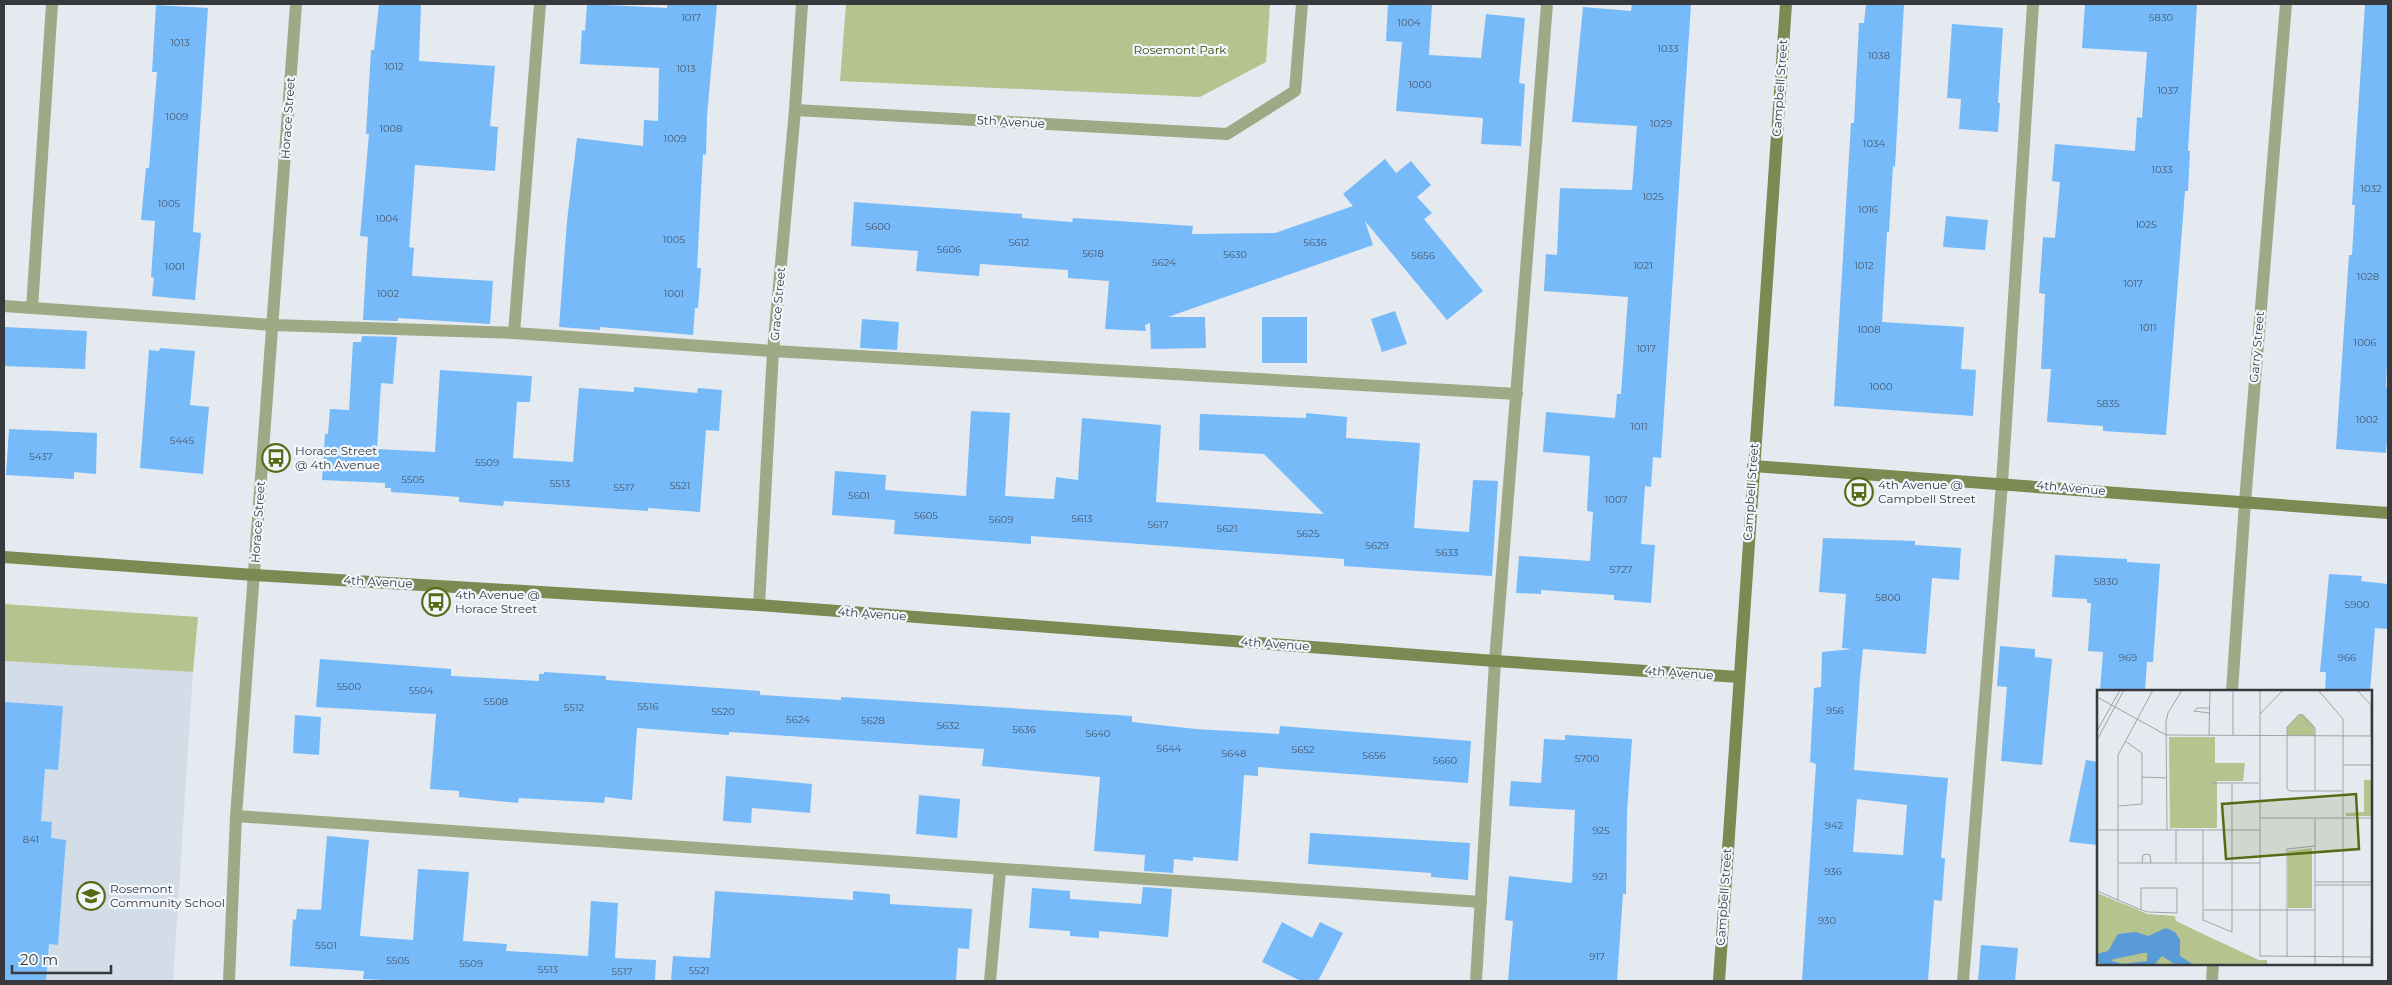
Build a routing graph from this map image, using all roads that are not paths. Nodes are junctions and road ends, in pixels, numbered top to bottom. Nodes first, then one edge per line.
1 (52, 4) edge
2 (296, 4) edge
3 (540, 4) edge
4 (802, 4) edge
5 (1302, 4) edge
6 (1547, 4) edge
7 (1786, 4) edge
8 (2033, 4) edge
9 (2286, 4) edge
10 (795, 110) junction
11 (4, 306) edge
12 (32, 308) junction
13 (273, 325) junction
14 (514, 333) junction
15 (773, 352) junction
16 (1517, 394) junction
17 (1753, 466) junction
18 (2002, 483) junction
19 (2244, 502) junction
20 (2388, 513) edge
21 (4, 556) edge
22 (254, 575) junction
23 (759, 605) junction
24 (1496, 661) junction
25 (1739, 677) junction
26 (2232, 690) edge
27 (236, 816) junction
28 (1000, 870) junction
29 (1481, 902) junction
30 (2213, 965) edge
31 (229, 981) edge
32 (990, 981) edge
33 (1476, 981) edge
34 (1718, 981) edge
35 (1963, 981) edge
36 (2212, 981) edge

1 - 12 street
2 - 13 street, Horace Street
3 - 14 street
4 - 10 street, Grace Street
5 - 10 street, 5th Avenue
6 - 16 street
7 - 17 street, Campbell Street
8 - 18 street
9 - 19 street, Garry Street
10 - 15 street, Grace Street
11 - 12 street
12 - 13 street
13 - 14 street
13 - 22 street, Horace Street
14 - 15 street
15 - 16 street
15 - 23 street, Grace Street
16 - 24 street
17 - 18 street, 4th Avenue
17 - 25 street, Campbell Street
18 - 19 street, 4th Avenue
18 - 35 street
19 - 20 street, 4th Avenue
19 - 26 street, Garry Street
21 - 22 street, 4th Avenue
22 - 23 street, 4th Avenue
22 - 27 street, Horace Street
23 - 24 street, 4th Avenue
24 - 25 street, 4th Avenue
24 - 29 street
25 - 34 street, Campbell Street
27 - 28 street
27 - 31 street, Horace Street
28 - 29 street
28 - 32 street
29 - 33 street
30 - 36 street

